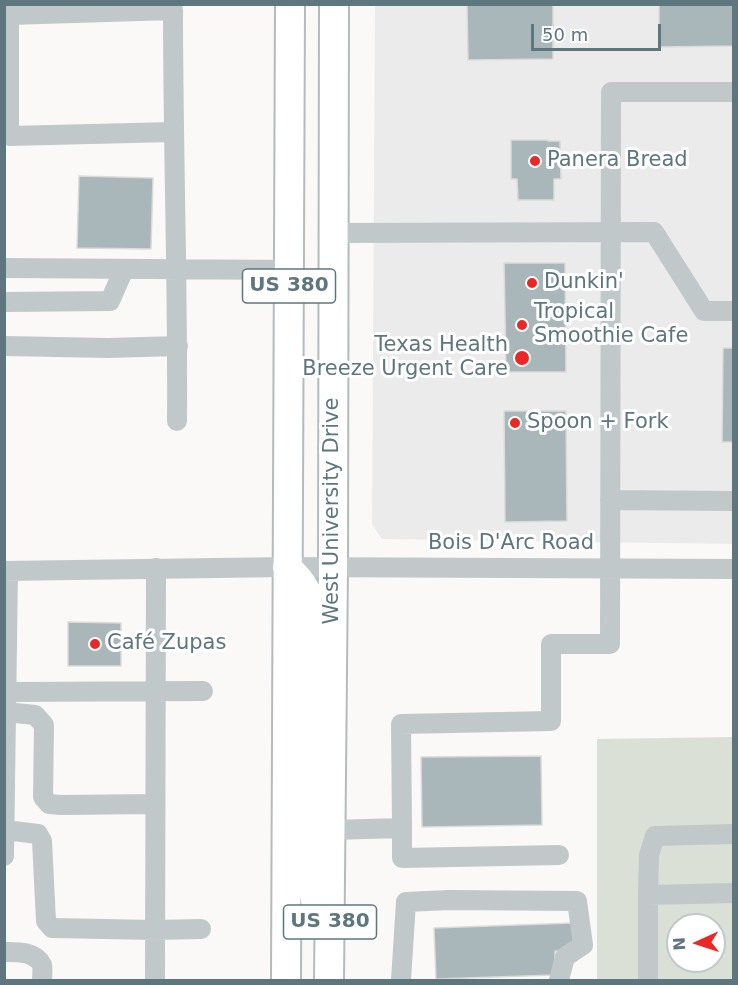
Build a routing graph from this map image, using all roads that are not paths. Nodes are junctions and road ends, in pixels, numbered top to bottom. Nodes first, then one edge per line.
1 (290, 4) edge
2 (334, 4) edge
3 (173, 7) edge
4 (116, 8) edge
5 (51, 9) edge
6 (7, 12) edge
7 (734, 92) edge
8 (173, 132) junction
9 (7, 136) edge
10 (611, 232) junction
11 (333, 233) junction
12 (4, 268) edge
13 (24, 268) junction
14 (124, 269) junction
15 (177, 269) junction
16 (290, 270) junction
17 (4, 302) edge
18 (25, 302) junction
19 (734, 311) edge
20 (4, 346) edge
21 (178, 346) junction
22 (108, 348) junction
23 (4, 359) edge
24 (177, 421) dead end
25 (610, 500) junction
26 (734, 501) edge
27 (288, 567) junction
28 (333, 567) junction
29 (156, 568) junction
30 (609, 568) junction
31 (734, 569) edge
32 (6, 572) edge
33 (156, 691) junction
34 (203, 691) dead end
35 (6, 692) junction
36 (6, 712) junction
37 (155, 804) junction
38 (402, 828) junction
39 (5, 830) edge
40 (331, 830) junction
41 (734, 834) edge
42 (559, 855) dead end
43 (4, 856) edge
44 (734, 893) edge
45 (648, 895) junction
46 (201, 929) dead end
47 (155, 930) junction
48 (4, 952) edge
49 (42, 981) edge
50 (155, 981) edge
51 (286, 981) edge
52 (329, 981) edge
53 (401, 981) edge
54 (559, 981) edge
55 (648, 981) edge

1 - 16 highway, US 380
2 - 11 highway, West University Drive / US 380
3 - 4 street
3 - 8 street
4 - 5 street
5 - 6 street
6 - 9 street
7 - 10 street
8 - 9 street
8 - 15 street
10 - 11 street
10 - 19 street
10 - 25 street
11 - 28 highway, West University Drive / US 380
12 - 13 street
13 - 14 street
13 - 18 street
14 - 15 street
14 - 18 street
15 - 16 street
15 - 21 street
16 - 27 highway, US 380
17 - 18 street
20 - 22 street
21 - 22 street
21 - 24 street
22 - 23 street
25 - 26 street
25 - 30 street
27 - 28 street, Bois D'Arc Road
27 - 29 street, Bois D'Arc Road
27 - 51 highway, US 380
27 - 52 highway
28 - 30 street, Bois D'Arc Road
28 - 40 highway, West University Drive / US 380
29 - 32 street, Bois D'Arc Road
29 - 33 street
30 - 31 street, Bois D'Arc Road
30 - 38 street
32 - 35 street
33 - 34 street
33 - 35 street
33 - 37 street
35 - 36 street
36 - 37 street
36 - 39 street
37 - 47 street
38 - 40 street
38 - 42 street
39 - 43 street
39 - 47 street
40 - 52 highway, West University Drive / US 380
41 - 45 street
44 - 45 street
45 - 55 street
46 - 47 street
47 - 50 street
48 - 49 street
53 - 54 street

